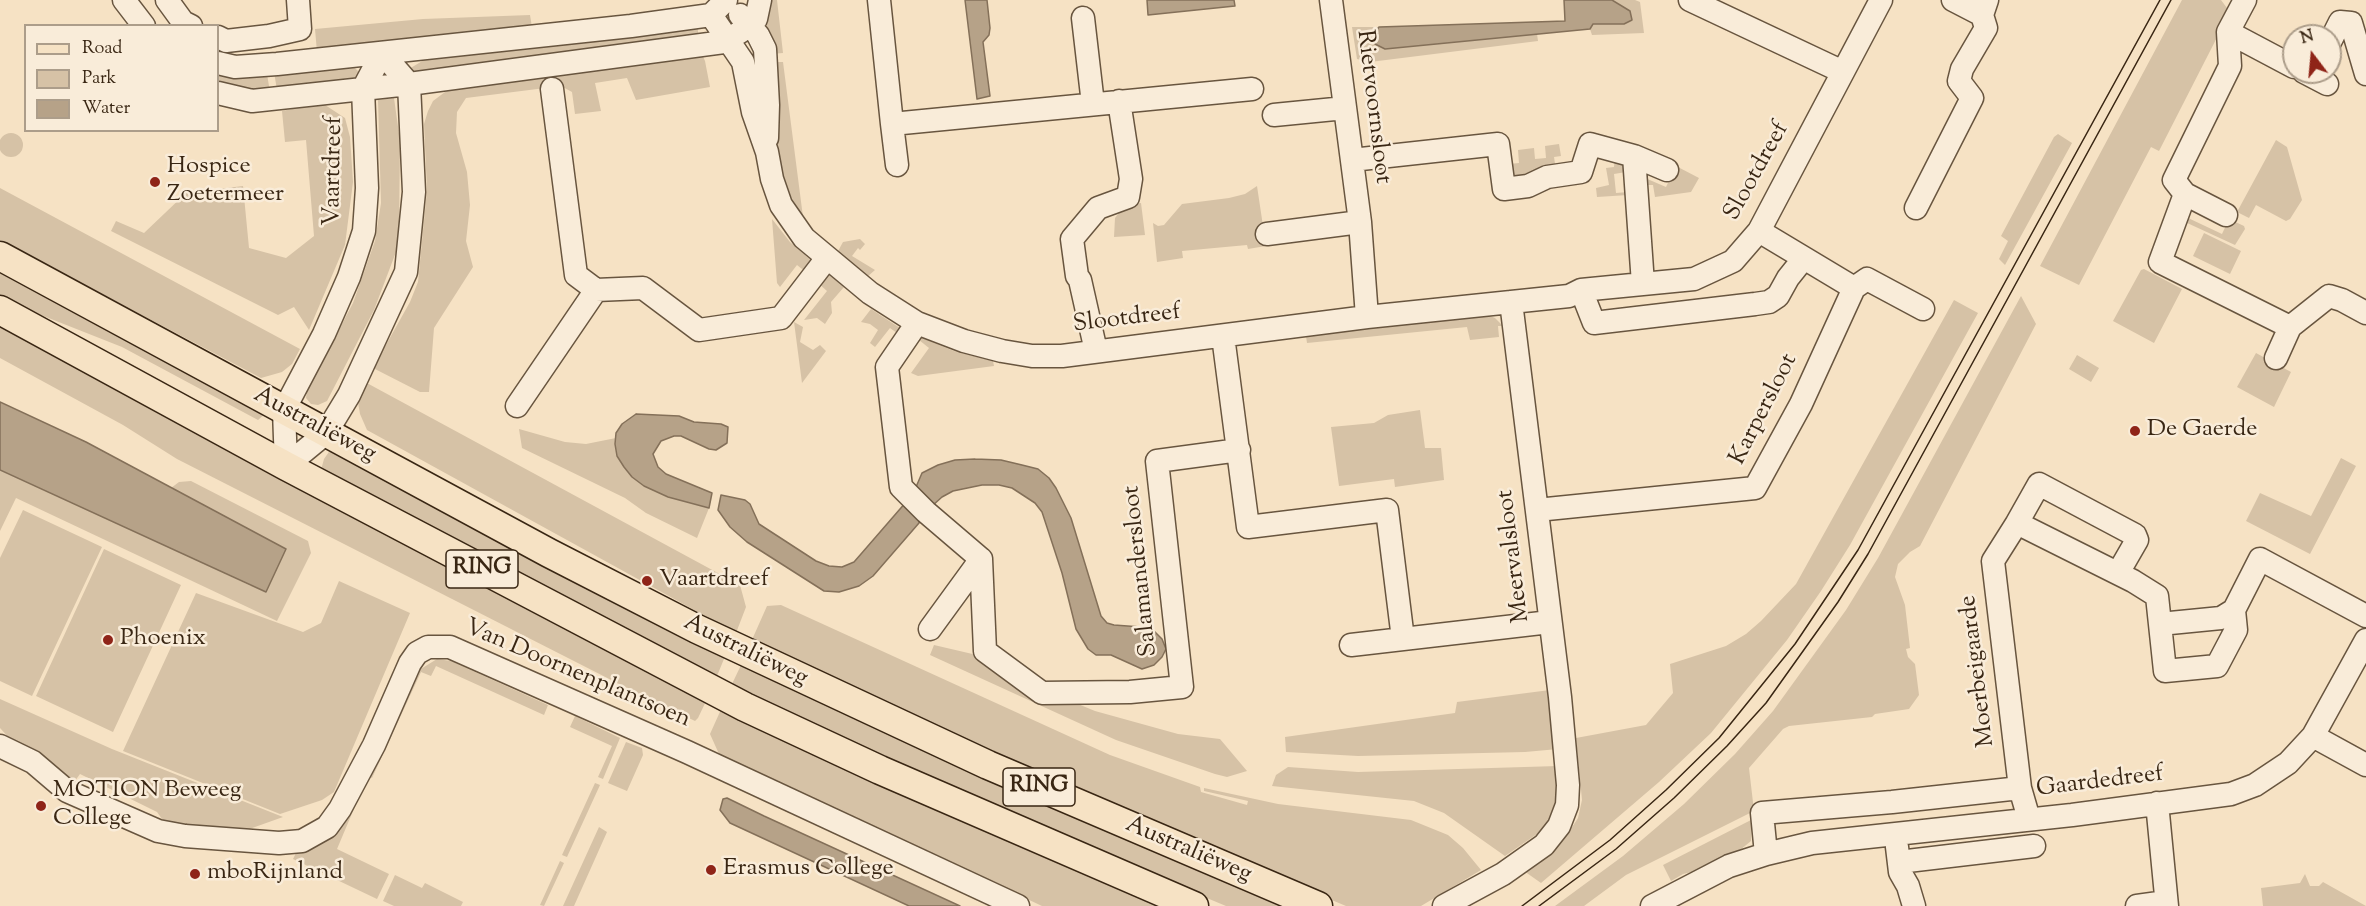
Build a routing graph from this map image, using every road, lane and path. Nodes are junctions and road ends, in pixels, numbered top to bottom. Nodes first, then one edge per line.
1 (124, 0) edge
2 (166, 0) edge
3 (298, 0) edge
4 (760, 0) edge
5 (879, 0) edge
6 (1331, 0) edge
7 (1690, 0) edge
8 (1881, 0) edge
9 (1953, 0) edge
10 (2245, 0) edge
11 (721, 5) edge
12 (1984, 7) edge
13 (1083, 18) dead end
14 (142, 24) edge
15 (187, 24) edge
16 (2339, 24) edge
17 (739, 32) junction
18 (2228, 32) junction
19 (219, 38) edge
20 (382, 52) junction
21 (2282, 59) edge
22 (219, 63) edge
23 (1843, 72) junction
24 (2366, 74) edge
25 (409, 84) junction
26 (363, 89) junction
27 (552, 89) dead end
28 (1252, 89) dead end
29 (219, 93) edge
30 (1119, 100) junction
31 (1094, 104) junction
32 (1345, 108) junction
33 (1274, 115) dead end
34 (892, 124) junction
35 (1634, 156) junction
36 (1352, 160) junction
37 (897, 165) dead end
38 (1667, 170) dead end
39 (2185, 195) junction
40 (1916, 208) dead end
41 (2226, 215) dead end
42 (1360, 222) junction
43 (1759, 231) junction
44 (1267, 234) dead end
45 (0, 255) edge
46 (827, 258) junction
47 (1804, 258) junction
48 (1643, 284) junction
49 (1854, 288) junction
50 (596, 290) junction
51 (1581, 290) junction
52 (1511, 302) junction
53 (1923, 309) dead end
54 (0, 310) edge
55 (2366, 313) edge
56 (1367, 317) junction
57 (917, 323) junction
58 (2290, 327) junction
59 (1223, 336) junction
60 (1096, 351) junction
61 (2276, 358) dead end
62 (518, 406) dead end
63 (284, 410) junction
64 (326, 433) junction
65 (1239, 450) junction
66 (286, 465) junction
67 (1537, 510) junction
68 (2017, 523) junction
69 (981, 559) junction
70 (2118, 573) junction
71 (2234, 610) junction
72 (2366, 616) edge
73 (1550, 622) junction
74 (2160, 624) junction
75 (930, 629) dead end
76 (1403, 639) junction
77 (2366, 640) edge
78 (1351, 645) dead end
79 (2313, 736) junction
80 (0, 746) edge
81 (2366, 765) edge
82 (2020, 788) junction
83 (2157, 803) junction
84 (2029, 819) junction
85 (1895, 833) junction
86 (2034, 846) dead end
87 (1766, 854) junction
88 (1900, 867) junction
89 (2167, 904) edge
90 (1018, 906) edge
91 (1194, 906) edge
92 (1318, 906) edge
93 (1444, 906) edge
94 (1652, 906) edge
95 (1898, 906) edge
96 (1914, 906) edge
97 (2137, 906) edge

1 - 14 street
2 - 15 street
3 - 19 street
4 - 17 street
5 - 34 street
6 - 32 street, Rietvoornsloot
7 - 23 street
8 - 23 street, Slootdreef
9 - 12 street
10 - 18 street
11 - 17 street, Slootdreef
11 - 20 street
12 - 40 street
13 - 31 street
16 - 24 street
17 - 25 street, Vaartdreef
17 - 46 street, Slootdreef
18 - 21 street
18 - 39 street
20 - 22 street
20 - 25 street
20 - 26 street, Vaartdreef
23 - 43 street, Slootdreef
25 - 26 street, Vaartdreef
25 - 64 street
26 - 29 street, Vaartdreef
26 - 63 street, Vaartdreef
27 - 50 street
28 - 30 street
30 - 31 street
30 - 60 street
31 - 34 street
32 - 33 street
32 - 36 street, Rietvoornsloot
34 - 37 street
35 - 36 street
35 - 38 street
35 - 48 street
36 - 42 street, Rietvoornsloot
39 - 41 street
39 - 58 street
42 - 44 street
42 - 56 street, Rietvoornsloot
43 - 47 street
43 - 48 street, Slootdreef
45 - 63 main road, Australiëweg / RING
46 - 50 street
46 - 57 street, Slootdreef
47 - 49 street
47 - 51 street
48 - 51 street, Slootdreef
49 - 53 street
49 - 67 street, Karpersloot
50 - 62 street
51 - 52 street, Slootdreef
52 - 56 street, Slootdreef
52 - 67 street, Meervalsloot
54 - 66 main road, Australiëweg / RING
55 - 58 street
56 - 59 street, Slootdreef
57 - 60 street, Slootdreef
57 - 69 street
58 - 61 street
59 - 60 street, Slootdreef
59 - 65 street
63 - 64 main road, Australiëweg / RING
63 - 66 street, Vaartdreef
64 - 66 street
64 - 92 main road, Australiëweg / RING
65 - 69 street, Salamandersloot
65 - 76 street
66 - 91 main road, Australiëweg / RING
67 - 73 street, Meervalsloot
68 - 70 street
68 - 70 street, Moerbeigaarde
68 - 82 street, Moerbeigaarde
69 - 75 street
70 - 74 street
71 - 72 street
71 - 74 street
71 - 74 street
73 - 76 street
73 - 93 street, Meervalsloot
76 - 78 street
77 - 79 street, Gaardedreef
79 - 81 street
79 - 83 street, Gaardedreef
80 - 90 street, Van Doornenplantsoen
82 - 84 street, Moerbeigaarde
82 - 87 street, Gaardedreef
83 - 84 street, Gaardedreef
83 - 89 street
84 - 85 street, Gaardedreef
85 - 87 street, Gaardedreef
85 - 88 street
86 - 88 street
87 - 94 street, Gaardedreef
88 - 95 street
88 - 96 street
89 - 97 street

